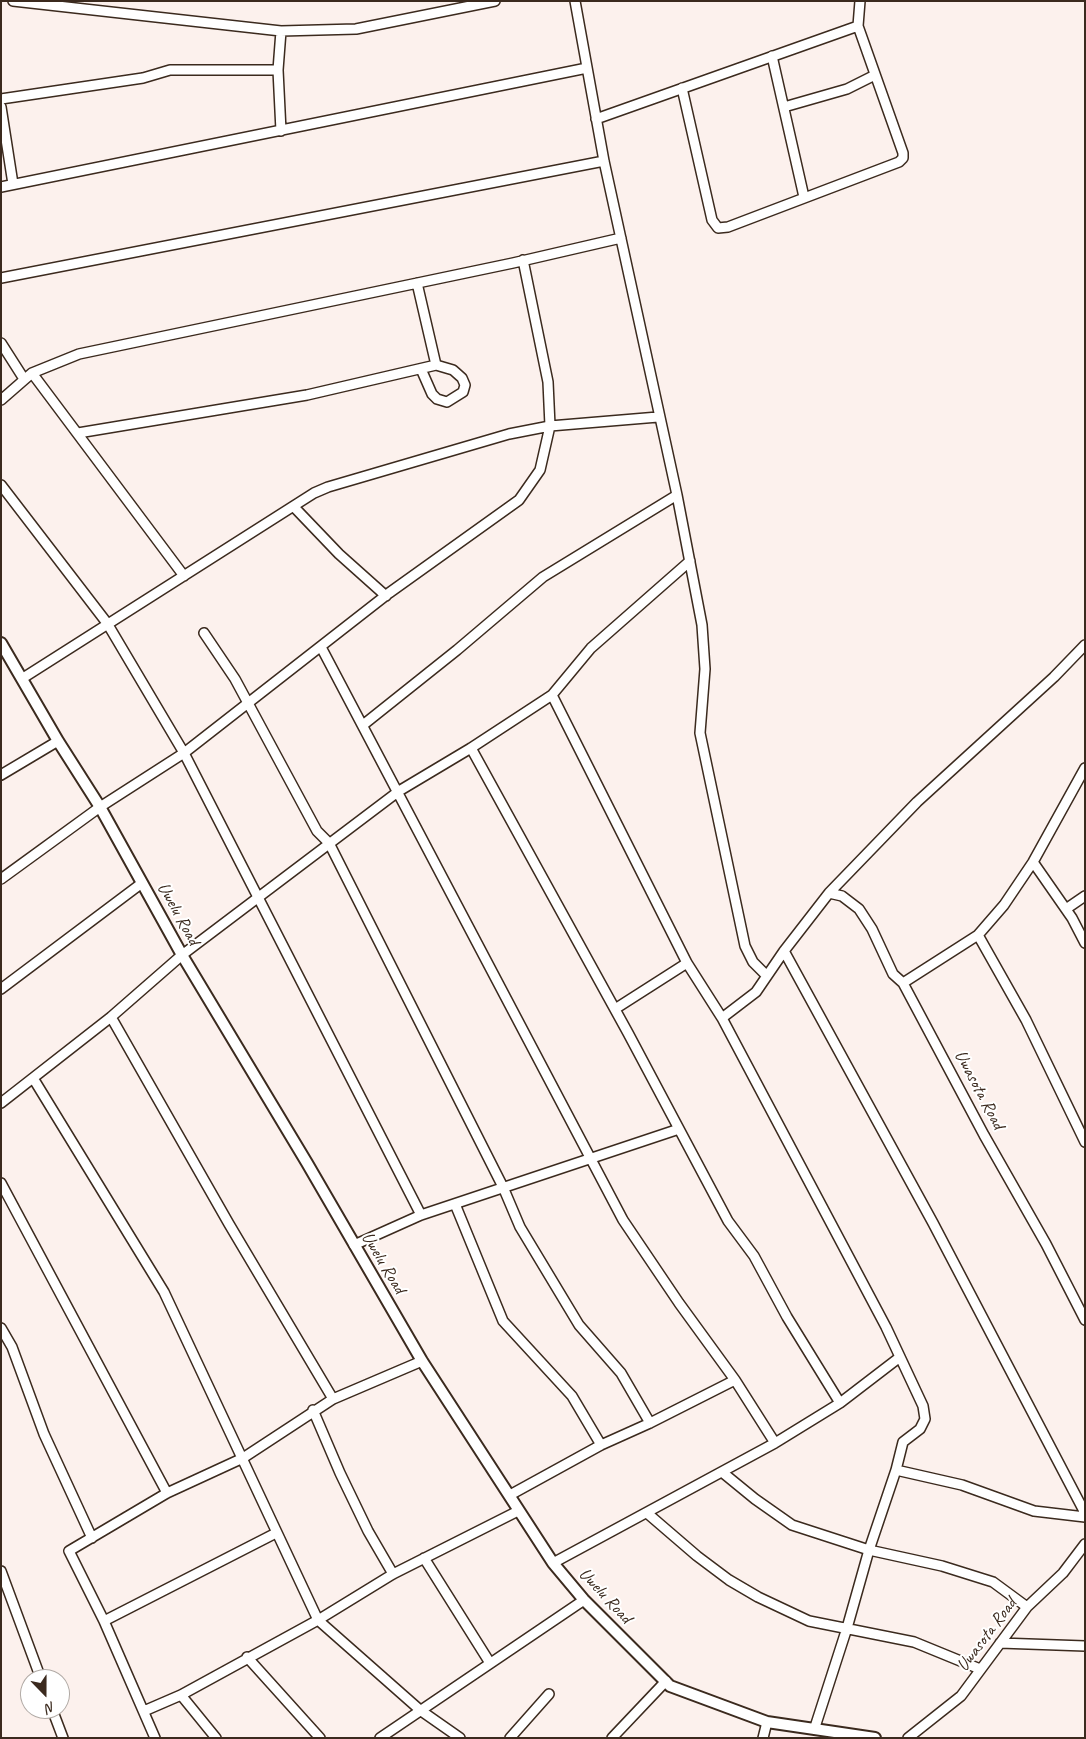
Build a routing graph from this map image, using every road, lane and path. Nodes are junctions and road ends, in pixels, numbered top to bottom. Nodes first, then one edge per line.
1 (13, 1) edge
2 (495, 1) edge
3 (575, 1) edge
4 (860, 1) edge
5 (858, 26) junction
6 (281, 31) junction
7 (772, 56) junction
8 (586, 68) junction
9 (278, 70) junction
10 (875, 75) junction
11 (682, 88) junction
12 (1, 99) edge
13 (1, 107) edge
14 (784, 107) junction
15 (596, 119) junction
16 (280, 130) junction
17 (604, 160) junction
18 (14, 184) junction
19 (1, 187) edge
20 (804, 197) junction
21 (620, 238) junction
22 (523, 260) junction
23 (1, 278) edge
24 (416, 283) junction
25 (1, 343) edge
26 (436, 365) junction
27 (421, 368) junction
28 (32, 373) junction
29 (24, 379) junction
30 (1, 400) edge
31 (658, 417) junction
32 (550, 426) junction
33 (78, 434) junction
34 (1, 485) edge
35 (677, 496) junction
36 (294, 507) junction
37 (690, 561) junction
38 (184, 576) junction
39 (386, 596) junction
40 (108, 623) junction
41 (204, 633) dead end
42 (1, 642) edge
43 (1085, 645) edge
44 (321, 646) junction
45 (23, 678) junction
46 (552, 695) junction
47 (249, 704) junction
48 (363, 725) junction
49 (58, 741) junction
50 (472, 748) junction
51 (184, 753) junction
52 (1085, 768) edge
53 (1, 775) edge
54 (399, 791) junction
55 (100, 807) junction
56 (329, 843) junction
57 (1033, 862) junction
58 (1, 879) edge
59 (142, 883) junction
60 (829, 893) junction
61 (1085, 896) edge
62 (257, 897) junction
63 (1066, 909) junction
64 (978, 935) junction
65 (1085, 943) edge
66 (784, 952) junction
67 (182, 955) junction
68 (687, 963) junction
69 (767, 976) junction
70 (903, 983) junction
71 (1, 990) edge
72 (615, 1009) junction
73 (110, 1017) junction
74 (722, 1018) junction
75 (33, 1078) junction
76 (1, 1103) edge
77 (678, 1129) junction
78 (1085, 1142) edge
79 (592, 1158) junction
80 (1, 1183) edge
81 (503, 1187) junction
82 (455, 1204) junction
83 (421, 1215) junction
84 (354, 1245) junction
85 (1085, 1320) edge
86 (1, 1328) edge
87 (900, 1357) junction
88 (422, 1361) junction
89 (735, 1380) junction
90 (333, 1399) junction
91 (840, 1403) junction
92 (314, 1410) junction
93 (650, 1423) junction
94 (775, 1443) junction
95 (601, 1445) junction
96 (243, 1458) junction
97 (896, 1470) junction
98 (722, 1472) junction
99 (167, 1493) junction
100 (510, 1494) junction
101 (518, 1511) junction
102 (648, 1513) junction
103 (1085, 1513) edge
104 (1085, 1517) edge
105 (276, 1533) junction
106 (92, 1538) junction
107 (1085, 1544) edge
108 (869, 1550) junction
109 (424, 1558) junction
110 (553, 1563) junction
111 (1, 1571) edge
112 (394, 1574) junction
113 (584, 1600) junction
114 (1027, 1607) junction
115 (318, 1620) junction
116 (104, 1621) junction
117 (847, 1628) junction
118 (1000, 1643) junction
119 (1085, 1646) edge
120 (247, 1657) junction
121 (490, 1663) junction
122 (37, 1669) edge
123 (980, 1669) junction
124 (666, 1681) junction
125 (549, 1694) dead end
126 (181, 1695) junction
127 (420, 1710) junction
128 (144, 1711) junction
129 (56, 1719) edge
130 (766, 1722) junction
131 (815, 1727) junction
132 (63, 1738) edge
133 (155, 1738) edge
134 (216, 1738) edge
135 (320, 1738) edge
136 (380, 1738) edge
137 (460, 1738) edge
138 (510, 1738) edge
139 (612, 1738) edge
140 (763, 1738) edge
141 (876, 1738) edge
142 (908, 1738) edge

1 - 6 street
2 - 6 street
3 - 8 street
4 - 5 street
5 - 7 street
5 - 10 street
6 - 9 street
7 - 11 street
7 - 14 street
8 - 15 street
8 - 16 street
9 - 12 street
9 - 16 street
10 - 14 street
10 - 20 street
11 - 15 street
11 - 20 street
13 - 18 street
14 - 20 street
15 - 17 street
16 - 18 street
17 - 21 street
17 - 23 street
18 - 19 street
21 - 22 street
21 - 31 street
22 - 24 street
22 - 32 street
24 - 26 street
24 - 28 street
25 - 29 street
26 - 27 street
26 - 27 street
27 - 33 street
28 - 29 street
28 - 33 street
29 - 30 street
31 - 32 street
31 - 35 street
32 - 36 street
32 - 39 street
33 - 38 street
34 - 40 street
35 - 37 street
35 - 48 street
36 - 38 street
36 - 39 street
37 - 46 street
37 - 69 street
38 - 40 street
39 - 44 street
40 - 45 street
40 - 51 street
41 - 47 street
42 - 45 street, Uwelu Road
43 - 60 street
44 - 47 street
44 - 48 street
45 - 49 street, Uwelu Road
46 - 50 street
46 - 68 street
47 - 51 street
47 - 56 street
48 - 54 street
49 - 53 street
49 - 55 street, Uwelu Road
50 - 54 street
50 - 72 street
51 - 55 street
51 - 62 street
52 - 57 street
54 - 56 street
54 - 79 street
55 - 58 street
55 - 59 street, Uwelu Road
56 - 62 street
56 - 81 street
57 - 63 street
57 - 64 street
59 - 67 street, Uwelu Road
59 - 71 street
60 - 66 street
60 - 70 street, Uwasota Road
61 - 63 street
62 - 67 street
62 - 83 street
63 - 65 street
64 - 70 street
64 - 78 street
66 - 69 street
66 - 103 street
67 - 73 street
67 - 84 street, Uwelu Road
68 - 72 street
68 - 74 street
69 - 74 street
70 - 85 street, Uwasota Road
72 - 77 street
73 - 75 street
73 - 90 street
74 - 87 street
75 - 76 street
75 - 96 street
77 - 79 street
77 - 91 street
79 - 81 street
79 - 89 street
80 - 99 street
81 - 82 street
81 - 93 street
82 - 83 street
82 - 95 street
83 - 84 street
84 - 88 street, Uwelu Road
86 - 106 street
87 - 91 street
87 - 97 street
88 - 90 street
88 - 100 street, Uwelu Road
89 - 93 street
89 - 94 street
90 - 92 street
91 - 94 street
92 - 96 street
92 - 112 street
93 - 95 street
94 - 98 street
95 - 100 street
96 - 99 street
96 - 105 street
97 - 104 street
97 - 108 street
98 - 102 street
98 - 108 street
99 - 106 street
100 - 101 street, Uwelu Road
101 - 109 street
101 - 110 street, Uwelu Road
102 - 110 street
102 - 117 street
105 - 115 street
105 - 116 street
106 - 116 street
107 - 114 street, Uwasota Road
108 - 114 street
108 - 117 street
109 - 112 street
109 - 121 street
110 - 113 street, Uwelu Road
111 - 122 street
112 - 115 street
113 - 121 street
113 - 124 street, Uwelu Road
114 - 118 street, Uwasota Road
115 - 120 street
115 - 127 street
116 - 128 street
117 - 123 street
117 - 131 street
118 - 119 street
118 - 123 street, Uwasota Road
120 - 126 street
120 - 135 street
121 - 127 street
123 - 142 street, Uwasota Road
124 - 130 street, Uwelu Road
124 - 139 street
125 - 138 street
126 - 128 street
126 - 134 street
127 - 136 street
127 - 137 street
128 - 133 street
129 - 132 street
130 - 131 street, Uwelu Road
130 - 140 street
131 - 141 street, Uwelu Road

